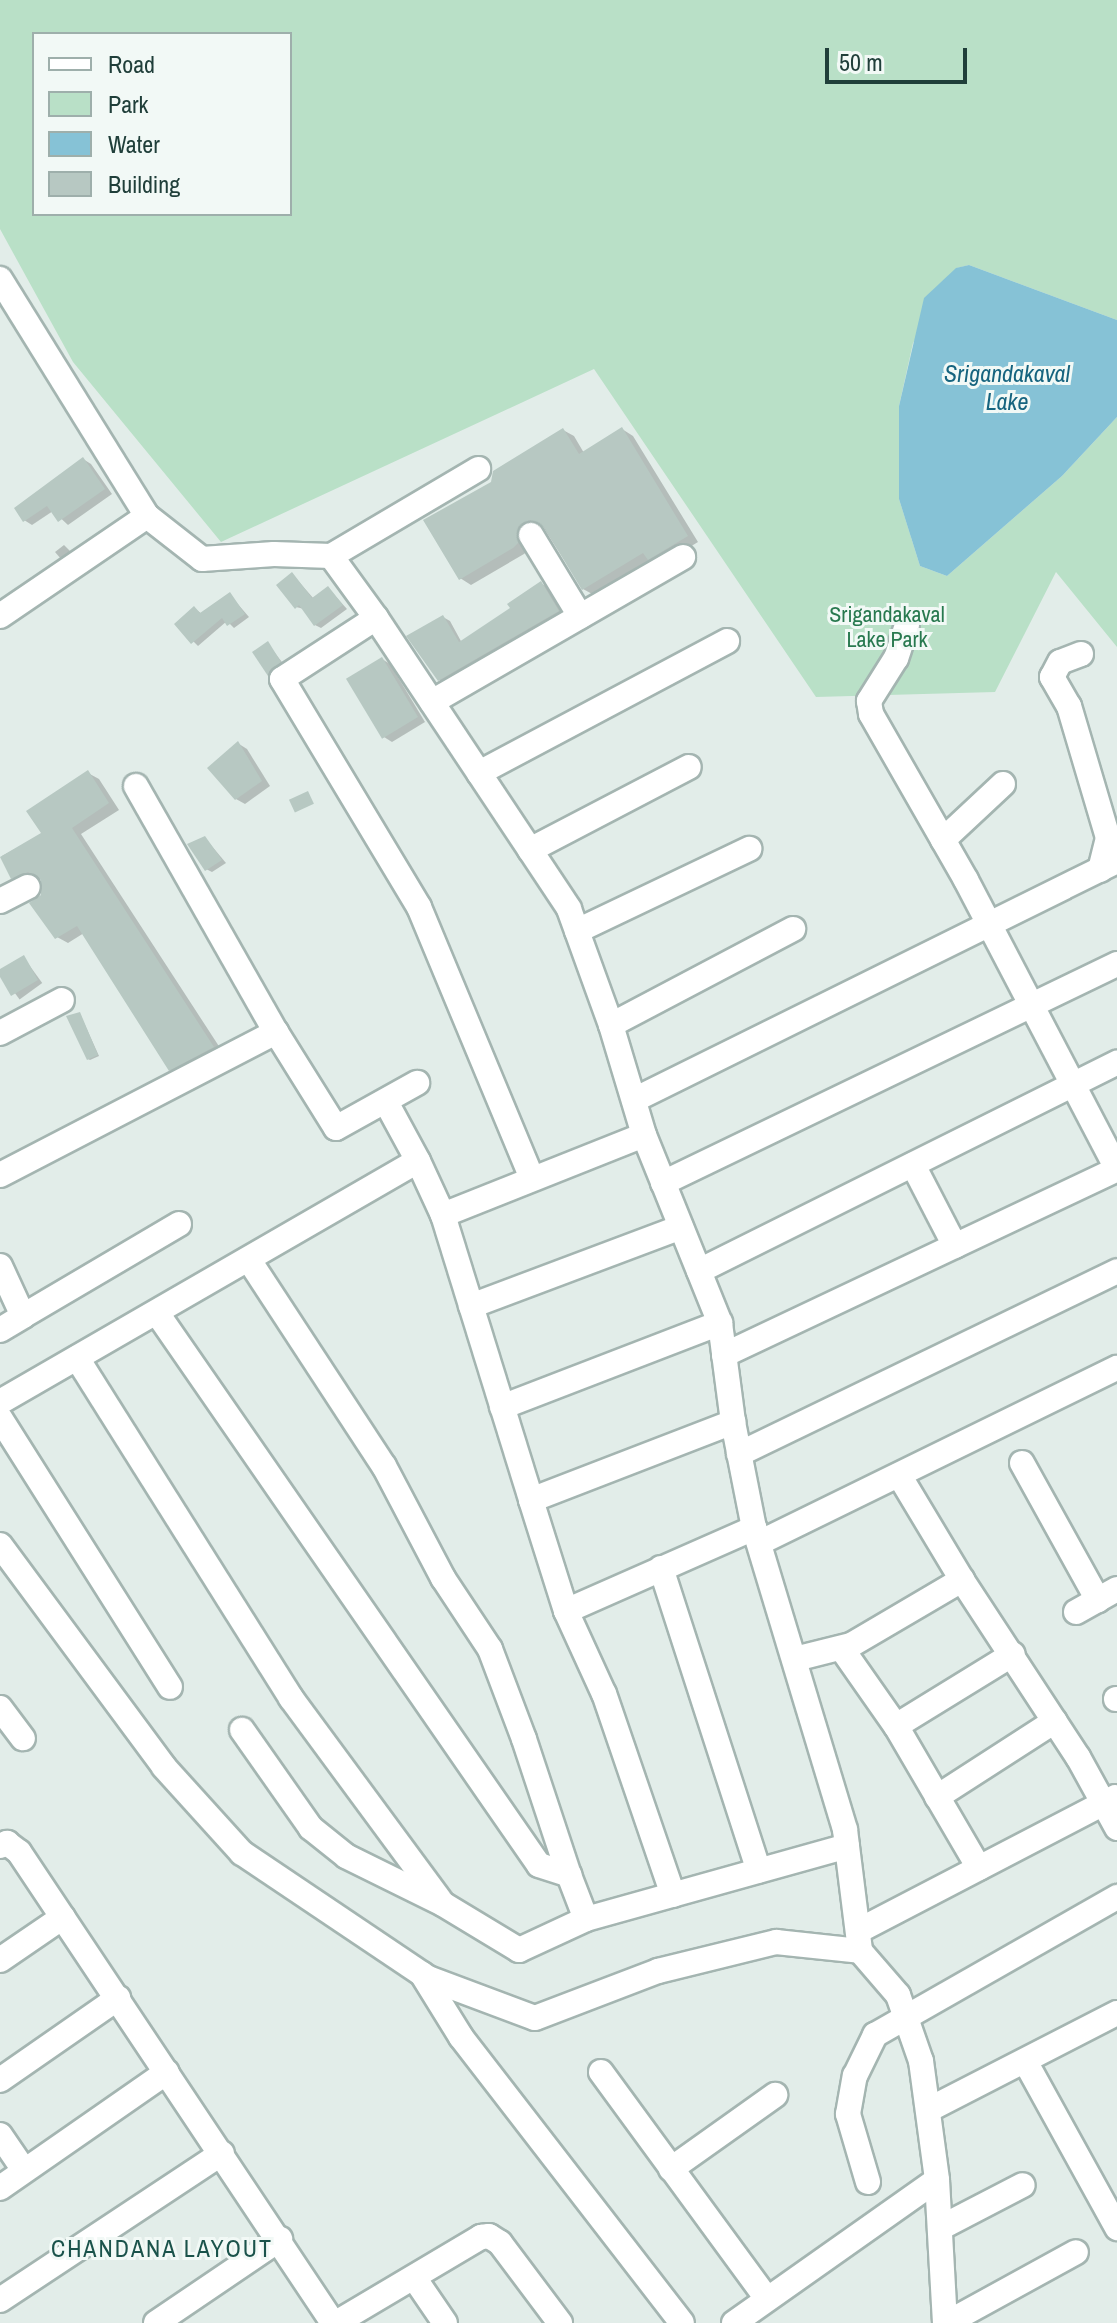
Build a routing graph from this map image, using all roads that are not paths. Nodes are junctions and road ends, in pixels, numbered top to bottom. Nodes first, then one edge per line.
1 (0, 279) edge
2 (478, 469) dead end
3 (147, 516) junction
4 (531, 535) dead end
5 (331, 556) junction
6 (683, 557) dead end
7 (0, 616) edge
8 (580, 616) junction
9 (376, 618) junction
10 (907, 625) dead end
11 (727, 641) dead end
12 (1081, 654) dead end
13 (432, 702) junction
14 (689, 767) dead end
15 (479, 773) junction
16 (1003, 784) dead end
17 (136, 786) dead end
18 (943, 840) junction
19 (749, 849) dead end
20 (530, 850) junction
21 (1109, 866) edge
22 (28, 887) dead end
23 (0, 901) edge
24 (989, 925) junction
25 (793, 929) dead end
26 (577, 931) junction
27 (1117, 964) edge
28 (62, 1000) dead end
29 (1032, 1009) junction
30 (611, 1025) junction
31 (276, 1032) junction
32 (0, 1033) edge
33 (1117, 1063) edge
34 (417, 1083) dead end
35 (1072, 1085) junction
36 (634, 1100) junction
37 (388, 1106) junction
38 (644, 1135) junction
39 (418, 1161) junction
40 (913, 1165) junction
41 (1117, 1169) edge
42 (0, 1175) edge
43 (532, 1178) junction
44 (663, 1183) junction
45 (443, 1215) junction
46 (179, 1224) dead end
47 (681, 1227) junction
48 (955, 1246) junction
49 (249, 1260) junction
50 (0, 1266) edge
51 (699, 1271) junction
52 (1117, 1271) edge
53 (471, 1306) junction
54 (157, 1313) junction
55 (23, 1316) junction
56 (720, 1323) junction
57 (0, 1330) edge
58 (724, 1355) junction
59 (77, 1358) junction
60 (1117, 1368) edge
61 (0, 1402) edge
62 (502, 1407) junction
63 (0, 1418) edge
64 (733, 1422) junction
65 (739, 1454) junction
66 (1022, 1463) dead end
67 (899, 1475) junction
68 (531, 1500) junction
69 (756, 1536) junction
70 (0, 1545) edge
71 (661, 1568) junction
72 (962, 1580) junction
73 (1107, 1594) edge
74 (566, 1611) junction
75 (1076, 1612) dead end
76 (842, 1649) junction
77 (1013, 1654) junction
78 (795, 1659) junction
79 (170, 1687) dead end
80 (0, 1708) edge
81 (1055, 1721) junction
82 (896, 1726) junction
83 (242, 1730) dead end
84 (23, 1738) dead end
85 (937, 1797) junction
86 (1110, 1799) edge
87 (1117, 1828) edge
88 (2, 1841) edge
89 (847, 1846) junction
90 (979, 1868) junction
91 (759, 1871) junction
92 (569, 1875) junction
93 (673, 1895) junction
94 (1117, 1897) edge
95 (443, 1904) junction
96 (63, 1917) junction
97 (586, 1919) junction
98 (859, 1941) junction
99 (0, 1960) edge
100 (422, 1974) junction
101 (118, 1998) junction
102 (1117, 2013) edge
103 (905, 2015) junction
104 (1025, 2061) junction
105 (167, 2072) junction
106 (601, 2072) dead end
107 (0, 2080) edge
108 (775, 2095) dead end
109 (928, 2110) junction
110 (0, 2135) edge
111 (222, 2153) junction
112 (671, 2169) junction
113 (24, 2170) junction
114 (937, 2180) junction
115 (868, 2182) dead end
116 (1023, 2185) dead end
117 (0, 2188) edge
118 (940, 2228) junction
119 (1117, 2228) edge
120 (280, 2239) junction
121 (1076, 2252) dead end
122 (415, 2279) junction
123 (767, 2299) junction
124 (0, 2300) edge
125 (156, 2323) edge
126 (335, 2323) edge
127 (445, 2323) edge
128 (560, 2323) edge
129 (682, 2323) edge
130 (734, 2323) edge
131 (946, 2323) edge

1 - 3 street
2 - 5 street
3 - 5 street
3 - 7 street
4 - 8 street
5 - 9 street
6 - 8 street
8 - 13 street
9 - 13 street
9 - 43 street
10 - 18 street
11 - 15 street
12 - 21 street
13 - 15 street
14 - 20 street
15 - 20 street
16 - 18 street
17 - 31 street
18 - 24 street
19 - 26 street
20 - 26 street
21 - 24 street
22 - 23 street
24 - 29 street
24 - 36 street
25 - 30 street
26 - 30 street
27 - 29 street
28 - 32 street
29 - 35 street
29 - 44 street
30 - 36 street
31 - 37 street
31 - 42 street
33 - 35 street
34 - 37 street
35 - 40 street
35 - 41 street
36 - 38 street
37 - 39 street
38 - 43 street
38 - 44 street
39 - 45 street
39 - 49 street
40 - 48 street
40 - 51 street
41 - 48 street
43 - 45 street
44 - 47 street
45 - 53 street
46 - 55 street
47 - 51 street
47 - 53 street
48 - 58 street
49 - 54 street
49 - 92 street
50 - 55 street
51 - 56 street
52 - 65 street
53 - 62 street
54 - 59 street
54 - 92 street
55 - 57 street
56 - 58 street
56 - 62 street
58 - 64 street
59 - 61 street
59 - 95 street
60 - 67 street
62 - 68 street
63 - 79 street
64 - 65 street
64 - 68 street
65 - 69 street
66 - 73 street
67 - 69 street
67 - 72 street
68 - 74 street
69 - 71 street
69 - 78 street
70 - 100 street
71 - 74 street
71 - 91 street
72 - 76 street
72 - 77 street
73 - 75 street
74 - 93 street
76 - 78 street
76 - 82 street
77 - 81 street
77 - 82 street
78 - 89 street
80 - 84 street
81 - 85 street
81 - 86 street
82 - 85 street
83 - 95 street
85 - 90 street
86 - 87 street
86 - 90 street
88 - 96 street
89 - 91 street
89 - 98 street
90 - 98 street
91 - 93 street
92 - 97 street
93 - 97 street
94 - 103 street
95 - 97 street
96 - 99 street
96 - 101 street
98 - 100 street
98 - 103 street
100 - 129 street
101 - 105 street
101 - 107 street
102 - 104 street
103 - 109 street
103 - 115 street
104 - 109 street
104 - 119 street
105 - 111 street
105 - 113 street
106 - 112 street
108 - 112 street
109 - 114 street
110 - 113 street
111 - 120 street
111 - 124 street
112 - 123 street
113 - 117 street
114 - 118 street
114 - 123 street
116 - 118 street
118 - 131 street
120 - 125 street
120 - 126 street
121 - 131 street
122 - 126 street
122 - 127 street
122 - 128 street
123 - 130 street

